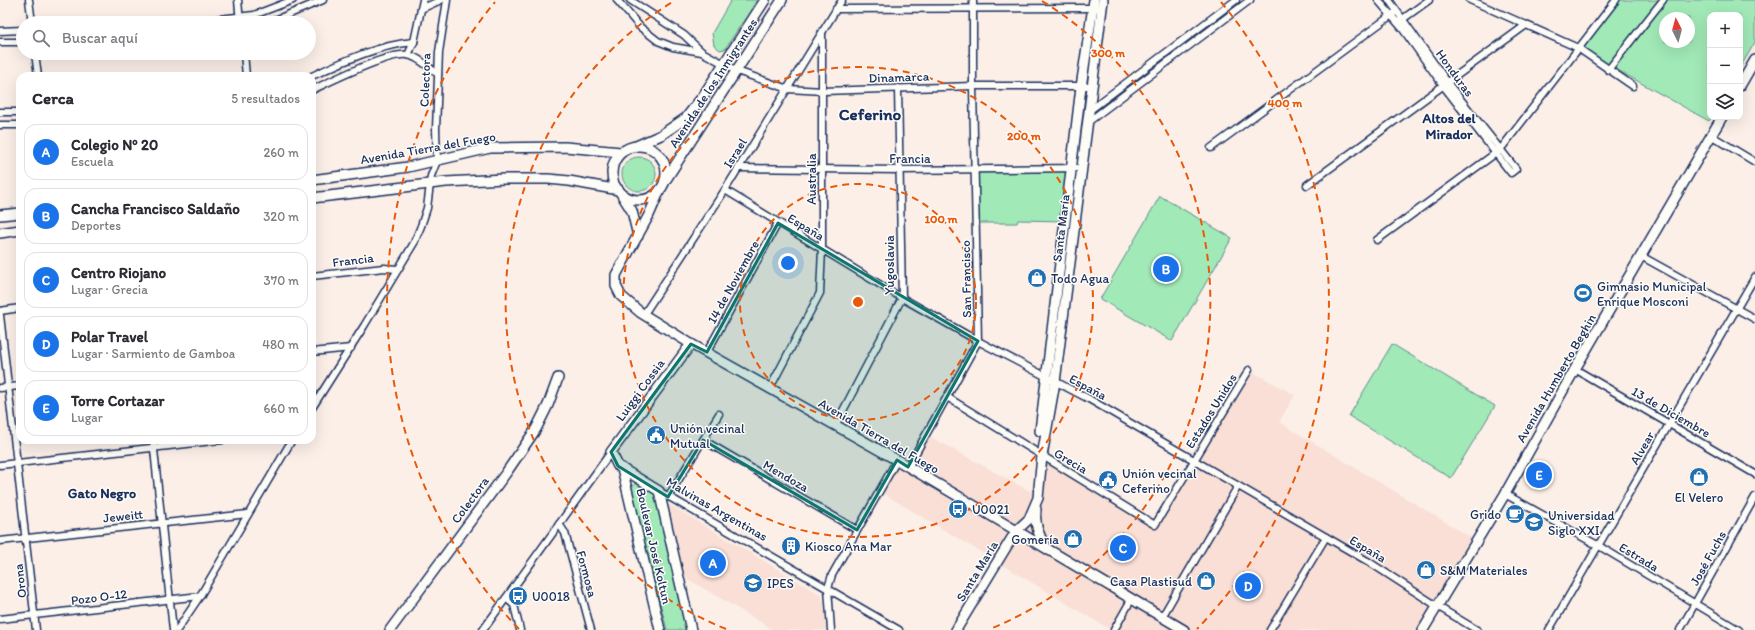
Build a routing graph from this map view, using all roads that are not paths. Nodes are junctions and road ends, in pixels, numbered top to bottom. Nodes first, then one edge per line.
1 (29, 0) edge
2 (238, 0) edge
3 (293, 0) edge
4 (323, 0) edge
5 (423, 0) edge
6 (441, 0) edge
7 (447, 0) edge
8 (617, 0) edge
9 (630, 0) edge
10 (765, 0) edge
11 (782, 0) edge
12 (842, 0) edge
13 (973, 0) edge
14 (1236, 0) edge
15 (1250, 0) edge
16 (1378, 0) edge
17 (1390, 0) edge
18 (1429, 0) edge
19 (1470, 0) edge
20 (1616, 0) edge
21 (1663, 0) edge
22 (1098, 4) edge
23 (421, 9) junction
24 (836, 9) junction
25 (973, 10) junction
26 (1397, 11) junction
27 (31, 16) edge
28 (240, 16) edge
29 (253, 16) edge
30 (285, 16) edge
31 (1390, 16) junction
32 (1400, 21) junction
33 (1526, 25) junction
34 (0, 30) edge
35 (16, 30) edge
36 (822, 30) junction
37 (0, 42) edge
38 (16, 42) edge
39 (414, 42) junction
40 (1578, 48) junction
41 (702, 52) junction
42 (408, 55) junction
43 (36, 60) edge
44 (245, 60) edge
45 (1755, 60) edge
46 (723, 65) junction
47 (1608, 70) junction
48 (737, 71) junction
49 (37, 72) edge
50 (246, 72) edge
51 (316, 74) edge
52 (438, 74) junction
53 (1445, 84) junction
54 (1741, 84) edge
55 (973, 86) junction
56 (1092, 86) junction
57 (1633, 86) dead end
58 (1081, 87) junction
59 (316, 88) edge
60 (898, 88) junction
61 (788, 89) junction
62 (823, 91) junction
63 (1090, 110) junction
64 (0, 112) edge
65 (16, 112) edge
66 (1720, 120) edge
67 (1088, 122) junction
68 (16, 124) edge
69 (0, 125) edge
70 (1712, 136) junction
71 (636, 146) junction
72 (1211, 148) dead end
73 (621, 152) junction
74 (1497, 152) junction
75 (437, 161) junction
76 (1755, 162) edge
77 (739, 168) junction
78 (822, 168) junction
79 (1077, 168) junction
80 (975, 169) junction
81 (898, 170) junction
82 (316, 179) edge
83 (665, 181) junction
84 (430, 184) junction
85 (1307, 185) dead end
86 (725, 190) junction
87 (620, 192) junction
88 (659, 192) junction
89 (316, 198) edge
90 (16, 213) edge
91 (0, 215) edge
92 (778, 223) junction
93 (16, 231) edge
94 (0, 233) edge
95 (638, 236) junction
96 (1377, 240) dead end
97 (822, 249) junction
98 (1641, 256) junction
99 (397, 269) junction
100 (316, 276) edge
101 (1755, 277) edge
102 (902, 298) junction
103 (16, 309) edge
104 (1737, 309) junction
105 (0, 311) edge
106 (644, 314) junction
107 (0, 315) edge
108 (1755, 319) edge
109 (978, 341) junction
110 (691, 344) junction
111 (351, 348) junction
112 (316, 352) edge
113 (707, 352) junction
114 (1575, 369) junction
115 (1249, 370) dead end
116 (558, 378) dead end
117 (1051, 380) junction
118 (16, 386) edge
119 (8, 387) junction
120 (0, 388) edge
121 (770, 388) junction
122 (947, 397) junction
123 (316, 402) edge
124 (719, 414) dead end
125 (1669, 424) junction
126 (835, 426) junction
127 (703, 440) junction
128 (154, 444) edge
129 (188, 444) edge
130 (288, 444) edge
131 (154, 448) junction
132 (611, 452) junction
133 (1040, 454) junction
134 (1193, 459) junction
135 (897, 460) junction
136 (17, 463) junction
137 (0, 465) edge
138 (908, 467) junction
139 (622, 468) junction
140 (1755, 474) edge
141 (1238, 486) junction
142 (659, 491) junction
143 (1505, 494) junction
144 (668, 497) junction
145 (1755, 497) edge
146 (1038, 498) junction
147 (248, 514) junction
148 (162, 523) junction
149 (559, 524) junction
150 (1155, 525) joint
151 (1019, 528) junction
152 (858, 530) junction
153 (26, 537) junction
154 (1326, 538) junction
155 (0, 541) edge
156 (1599, 546) junction
157 (1046, 548) junction
158 (828, 588) junction
159 (200, 596) junction
160 (506, 598) junction
161 (170, 600) junction
162 (1131, 600) junction
163 (1695, 604) junction
164 (1437, 606) junction
165 (35, 615) junction
166 (1162, 617) junction
167 (0, 619) edge
168 (36, 630) edge
169 (173, 630) edge
170 (177, 630) edge
171 (390, 630) edge
172 (483, 630) edge
173 (520, 630) edge
174 (591, 630) edge
175 (660, 630) edge
176 (691, 630) edge
177 (830, 630) edge
178 (899, 630) edge
179 (956, 630) edge
180 (1114, 630) edge
181 (1184, 630) edge
182 (1270, 630) edge
183 (1423, 630) edge
184 (1477, 630) edge
185 (1549, 630) edge
186 (1680, 630) edge
187 (1739, 630) edge

1 - 27 street
2 - 28 street
3 - 29 street
4 - 30 street
5 - 23 street
6 - 23 street
7 - 52 street, Colectora
8 - 41 street
9 - 41 street
10 - 46 street, Avenida de los Inmigrantes
11 - 48 street, Avenida de los Inmigrantes
12 - 24 street, Israel
13 - 25 street, San Francisco
14 - 63 street
15 - 67 street
16 - 31 street, Honduras
17 - 26 street, Honduras
18 - 32 street
19 - 33 street
20 - 40 street
21 - 47 street
22 - 25 street
22 - 56 street, Santa María
22 - 58 street, Santa María
23 - 39 street
24 - 25 street
24 - 36 street, Israel
25 - 55 street, San Francisco
26 - 31 street
26 - 32 street, Honduras
31 - 32 street, Honduras
31 - 72 street
32 - 53 street, Honduras
33 - 40 street
33 - 53 street
34 - 35 street
36 - 61 street, Israel
36 - 62 street, Australia
37 - 38 street
39 - 42 street
39 - 51 street
40 - 47 street
40 - 74 street
41 - 46 street, Dinamarca
42 - 52 street
42 - 59 street
43 - 49 street
44 - 50 street
45 - 54 street
46 - 48 street, Dinamarca
46 - 71 street, Avenida de los Inmigrantes
47 - 57 street
48 - 61 street, Dinamarca
48 - 83 street, Avenida de los Inmigrantes
52 - 75 street, Colectora
53 - 74 street, Honduras
53 - 85 street
55 - 58 street, Dinamarca
55 - 60 street, Dinamarca
55 - 80 street, San Francisco
56 - 58 street, Dinamarca
56 - 63 street, Santa María
58 - 79 street, Santa María
60 - 62 street, Dinamarca
60 - 81 street, Yugoslavia
61 - 62 street, Dinamarca
61 - 77 street, Israel
62 - 78 street, Australia
63 - 67 street, Santa María
64 - 65 street
66 - 70 street, Avenida Humberto Beghin
67 - 79 street, Santa María
68 - 69 street
70 - 76 street
70 - 98 street, Avenida Humberto Beghin
71 - 73 street
71 - 83 street
73 - 75 street, Avenida Tierra del Fuego
73 - 87 street
74 - 96 street
75 - 82 street, Avenida Tierra del Fuego
75 - 84 street, Colectora
77 - 78 street, Francia
77 - 86 street, Israel
78 - 81 street, Francia
78 - 97 street, Australia
79 - 80 street, Francia
79 - 117 street, Santa María
80 - 81 street, Francia
80 - 109 street, San Francisco
81 - 102 street, Yugoslavia
83 - 88 street
84 - 87 street
84 - 89 street
84 - 99 street, Colectora
86 - 92 street, España
86 - 106 street, Israel
87 - 88 street
87 - 95 street
88 - 95 street, Avenida Tierra del Fuego
90 - 91 street
92 - 97 street, España
92 - 113 street, 14 de Noviembre
93 - 94 street
95 - 106 street, Avenida Tierra del Fuego
97 - 102 street, España
97 - 121 street, Australia
98 - 104 street
98 - 114 street, Avenida Humberto Beghin
99 - 100 street, Francia
99 - 111 street, Colectora
101 - 104 street, Alvear
102 - 109 street, España
102 - 126 street, Yugoslavia
103 - 105 street
104 - 108 street
104 - 125 street, Alvear
106 - 110 street, Avenida Tierra del Fuego
107 - 119 street, Orona
109 - 117 street, España
109 - 122 street, San Francisco
110 - 113 street, Avenida Tierra del Fuego
110 - 132 street, Luiggi Cossia
111 - 112 street
111 - 123 street
113 - 121 street, Avenida Tierra del Fuego
114 - 125 street, 13 de Diciembre
114 - 143 street, Avenida Humberto Beghin
115 - 134 street, Estados Unidos
116 - 171 street, Colectora
117 - 133 street, Santa María
117 - 134 street, España
118 - 119 street
119 - 120 street
119 - 136 street, Orona
121 - 126 street, Avenida Tierra del Fuego
122 - 133 street, Grecia
122 - 138 street, San Francisco
124 - 127 street
125 - 140 street, 13 de Diciembre
125 - 156 street, Alvear
126 - 135 street, Avenida Tierra del Fuego
127 - 144 street
127 - 152 street, Mendoza
128 - 131 street
129 - 131 street
130 - 147 street
131 - 136 street
131 - 148 street
132 - 139 street, Malvinas Argentinas
132 - 149 street
133 - 146 street, Santa María
133 - 150 street, Grecia
133 - 151 street, Santa María
134 - 141 street, España
134 - 150 street, Estados Unidos
135 - 138 street, Avenida Tierra del Fuego
135 - 152 street
136 - 137 street
136 - 153 street, Orona
138 - 151 street, Avenida Tierra del Fuego
139 - 142 street, Malvinas Argentinas
139 - 175 street, Boulevar José Koltun
141 - 154 street, España
141 - 166 street
142 - 144 street, Malvinas Argentinas
142 - 176 street, Boulevar José Koltun
143 - 156 street, Estrada
143 - 164 street, Avenida Humberto Beghin
144 - 158 street, Malvinas Argentinas
145 - 163 street, José Fuchs
146 - 151 street, Santa María
146 - 157 street
147 - 148 street, Jeweitt
147 - 159 street
148 - 153 street, Jeweitt
148 - 161 street
149 - 160 street
149 - 174 street, Formosa
151 - 157 street, Avenida Tierra del Fuego
151 - 179 street, Santa María
152 - 158 street
153 - 155 street, Jeweitt
153 - 165 street, Orona
154 - 164 street, España
154 - 182 street
156 - 163 street, Estrada
156 - 185 street, Alvear
157 - 162 street, Avenida Tierra del Fuego
158 - 177 street
158 - 178 street, Malvinas Argentinas
159 - 161 street, Pozo O-12
159 - 170 street
160 - 172 street
160 - 173 street
161 - 165 street, Pozo O-12
161 - 169 street
162 - 166 street, Avenida Tierra del Fuego
162 - 180 street
163 - 186 street, José Fuchs
163 - 187 street, Estrada
164 - 183 street, Avenida Humberto Beghin
164 - 184 street, España
165 - 167 street, Pozo O-12
165 - 168 street, Orona
166 - 181 street, Avenida Tierra del Fuego

